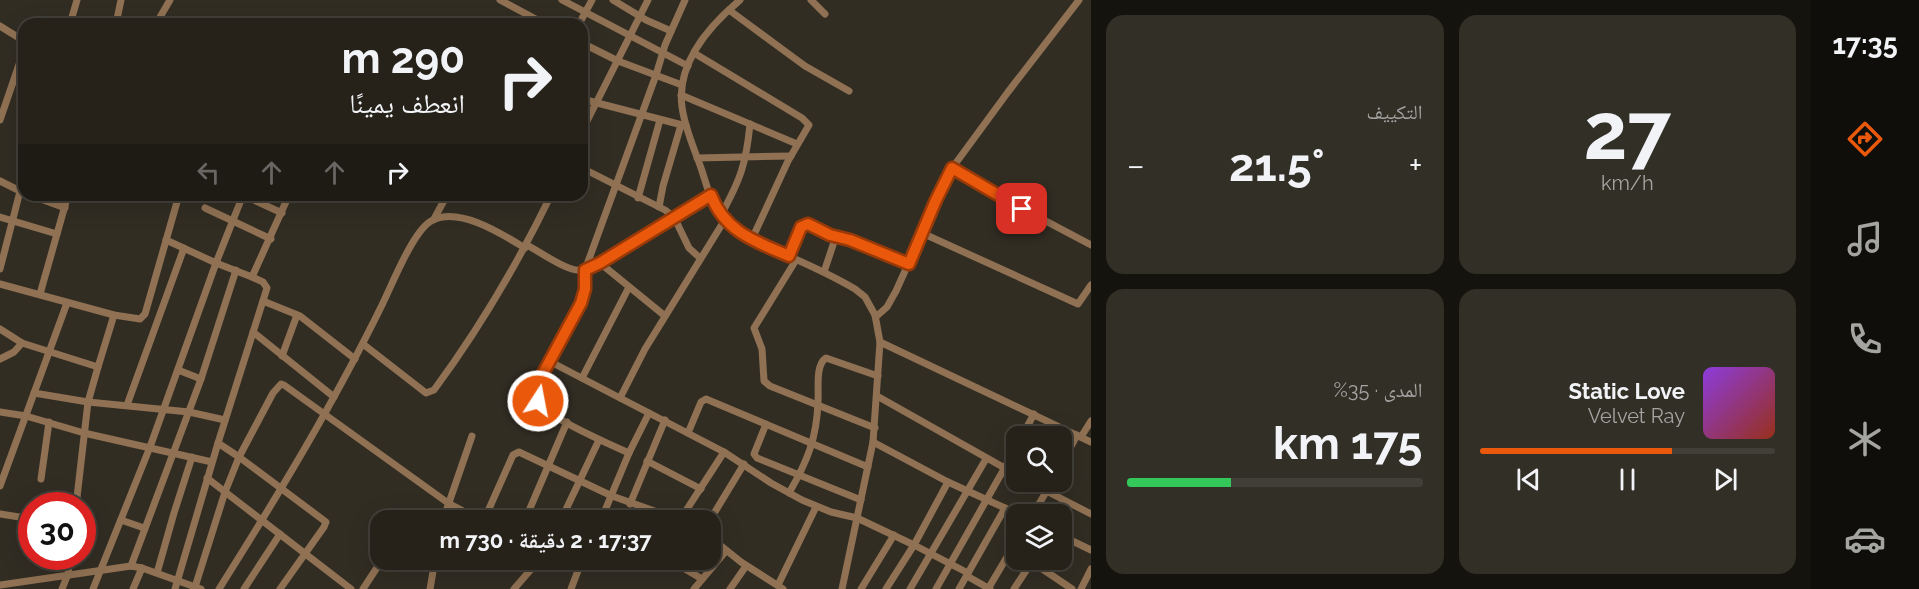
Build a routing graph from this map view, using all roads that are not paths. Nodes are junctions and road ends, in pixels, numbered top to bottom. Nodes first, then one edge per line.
1 (77, 0) edge
2 (122, 0) edge
3 (170, 0) edge
4 (500, 0) edge
5 (562, 0) edge
6 (592, 0) edge
7 (613, 0) edge
8 (648, 0) edge
9 (685, 0) edge
10 (740, 0) edge
11 (811, 0) edge
12 (1079, 0) edge
13 (729, 10) junction
14 (585, 13) junction
15 (825, 14) dead end
16 (640, 16) junction
17 (72, 18) edge
18 (118, 18) edge
19 (160, 18) edge
20 (534, 18) edge
21 (582, 18) edge
22 (0, 27) edge
23 (671, 31) junction
24 (630, 37) junction
25 (18, 38) edge
26 (588, 46) edge
27 (663, 53) junction
28 (694, 53) junction
29 (618, 61) junction
30 (688, 66) junction
31 (18, 68) edge
32 (656, 75) junction
33 (682, 85) junction
34 (849, 91) dead end
35 (681, 95) junction
36 (588, 101) edge
37 (596, 103) junction
38 (640, 114) junction
39 (588, 119) edge
40 (0, 120) edge
41 (660, 120) junction
42 (750, 124) junction
43 (683, 126) junction
44 (797, 144) junction
45 (747, 156) junction
46 (791, 156) junction
47 (697, 158) junction
48 (952, 168) junction
49 (588, 171) edge
50 (0, 181) edge
51 (616, 186) junction
52 (18, 190) edge
53 (711, 195) junction
54 (638, 198) junction
55 (19, 201) edge
56 (46, 201) edge
57 (66, 201) edge
58 (176, 201) edge
59 (240, 201) edge
60 (256, 201) edge
61 (287, 201) edge
62 (444, 201) edge
63 (549, 201) edge
64 (659, 207) junction
65 (64, 208) junction
66 (205, 208) dead end
67 (282, 213) junction
68 (0, 217) edge
69 (674, 217) junction
70 (722, 218) junction
71 (434, 219) junction
72 (12, 221) junction
73 (232, 221) junction
74 (922, 233) junction
75 (57, 234) junction
76 (836, 236) junction
77 (271, 238) junction
78 (752, 238) junction
79 (166, 240) junction
80 (1090, 243) edge
81 (526, 247) junction
82 (184, 248) junction
83 (700, 258) junction
84 (792, 258) junction
85 (216, 263) junction
86 (600, 263) junction
87 (909, 264) junction
88 (0, 269) edge
89 (236, 270) junction
90 (585, 270) junction
91 (824, 272) junction
92 (252, 277) junction
93 (0, 284) edge
94 (1091, 285) edge
95 (629, 287) junction
96 (40, 294) junction
97 (263, 301) junction
98 (67, 303) junction
99 (114, 315) junction
100 (297, 315) junction
101 (876, 315) junction
102 (665, 316) junction
103 (0, 329) edge
104 (253, 333) junction
105 (880, 342) junction
106 (22, 343) junction
107 (363, 344) junction
108 (49, 352) junction
109 (282, 356) junction
110 (0, 359) edge
111 (355, 359) junction
112 (549, 361) junction
113 (98, 367) junction
114 (178, 370) junction
115 (878, 376) junction
116 (582, 378) junction
117 (201, 379) junction
118 (34, 393) junction
119 (877, 396) junction
120 (334, 397) junction
121 (620, 398) junction
122 (88, 402) junction
123 (127, 405) junction
124 (818, 405) junction
125 (164, 410) junction
126 (0, 412) edge
127 (189, 412) junction
128 (650, 413) junction
129 (324, 414) junction
130 (1034, 414) junction
131 (26, 416) junction
132 (225, 420) junction
133 (665, 420) junction
134 (1091, 421) edge
135 (49, 422) junction
136 (567, 422) junction
137 (766, 424) junction
138 (1027, 426) edge
139 (874, 428) junction
140 (84, 433) junction
141 (688, 433) junction
142 (471, 436) dead end
143 (1079, 436) junction
144 (599, 440) junction
145 (873, 442) junction
146 (1091, 442) edge
147 (218, 443) junction
148 (813, 443) junction
149 (150, 447) junction
150 (1072, 447) edge
151 (724, 452) junction
152 (174, 453) junction
153 (629, 453) junction
154 (192, 457) junction
155 (240, 457) junction
156 (986, 459) junction
157 (647, 461) junction
158 (212, 462) junction
159 (744, 464) junction
160 (1006, 465) edge
161 (548, 466) junction
162 (868, 467) junction
163 (1004, 469) junction
164 (799, 476) junction
165 (207, 478) junction
166 (41, 479) dead end
167 (1, 480) edge
168 (579, 482) junction
169 (948, 482) junction
170 (280, 489) junction
171 (701, 489) junction
172 (968, 490) junction
173 (78, 492) edge
174 (225, 492) junction
175 (1049, 492) edge
176 (789, 493) junction
177 (612, 496) junction
178 (987, 499) junction
179 (861, 500) junction
180 (448, 503) junction
181 (630, 504) junction
182 (816, 507) junction
183 (1005, 508) joint
184 (446, 510) edge
185 (462, 510) edge
186 (487, 510) edge
187 (529, 510) edge
188 (567, 510) edge
189 (606, 510) edge
190 (646, 510) edge
191 (687, 510) edge
192 (716, 510) edge
193 (0, 514) edge
194 (1091, 514) edge
195 (18, 517) edge
196 (857, 518) junction
197 (121, 520) junction
198 (262, 520) junction
199 (144, 528) junction
200 (280, 534) junction
201 (894, 535) junction
202 (1072, 541) edge
203 (914, 545) junction
204 (721, 547) edge
205 (1091, 550) edge
206 (726, 551) junction
207 (305, 554) junction
208 (932, 554) junction
209 (1006, 559) edge
210 (949, 564) junction
211 (131, 566) junction
212 (746, 566) junction
213 (142, 568) junction
214 (1091, 569) edge
215 (68, 570) edge
216 (102, 570) junction
217 (375, 570) edge
218 (433, 570) edge
219 (530, 570) edge
220 (578, 570) edge
221 (687, 570) edge
222 (1027, 570) edge
223 (1043, 570) edge
224 (158, 573) junction
225 (68, 574) junction
226 (967, 575) junction
227 (702, 579) junction
228 (176, 580) junction
229 (0, 585) edge
230 (20, 585) edge
231 (1060, 586) edge
232 (781, 587) edge
233 (198, 588) edge
234 (62, 589) edge
235 (93, 589) edge
236 (133, 589) edge
237 (175, 589) edge
238 (219, 589) edge
239 (244, 589) edge
240 (280, 589) edge
241 (351, 589) edge
242 (363, 589) edge
243 (430, 589) edge
244 (514, 589) edge
245 (571, 589) edge
246 (694, 589) edge
247 (730, 589) edge
248 (842, 589) edge
249 (861, 589) edge
250 (886, 589) edge
251 (910, 589) edge
252 (936, 589) edge
253 (959, 589) edge
254 (989, 589) edge
255 (1014, 589) edge
256 (1072, 589) edge
257 (1081, 589) edge

1 - 17 street
2 - 18 street
3 - 19 street
4 - 20 street
5 - 14 street
6 - 14 street
7 - 16 street
8 - 16 street
9 - 23 street
10 - 13 street
11 - 15 street
12 - 48 street
13 - 28 street
13 - 34 street
14 - 21 street
14 - 24 street
16 - 23 street
16 - 24 street
22 - 25 street
23 - 27 street
24 - 27 street
24 - 29 street
26 - 29 street
27 - 30 street
27 - 32 street
28 - 30 street
28 - 44 street
29 - 32 street
29 - 37 street
30 - 33 street
31 - 40 street
32 - 33 street
32 - 38 street
33 - 35 street
35 - 42 street
35 - 43 street
36 - 37 street
37 - 38 street
37 - 39 street
38 - 41 street
38 - 51 street
41 - 43 street
41 - 54 street
42 - 44 street
42 - 45 street
43 - 47 street
43 - 64 street
44 - 46 street
45 - 46 street
45 - 47 street
45 - 70 street
46 - 78 street
47 - 53 street
48 - 74 street
48 - 80 street
49 - 51 street
50 - 52 street
51 - 54 street
51 - 90 street
53 - 69 street
53 - 70 street
54 - 64 street
55 - 72 street
56 - 65 street
57 - 65 street
58 - 79 street
59 - 73 street
60 - 67 street
61 - 67 street
62 - 71 street
63 - 81 street
64 - 69 street
65 - 75 street
66 - 73 street
67 - 77 street
68 - 72 street
69 - 83 street
69 - 86 street
70 - 78 street
70 - 83 street
71 - 81 street
71 - 107 street
72 - 75 street
72 - 88 street
73 - 77 street
73 - 85 street
74 - 87 street
74 - 94 street
75 - 96 street
76 - 84 street
76 - 87 street
76 - 91 street
77 - 92 street
78 - 84 street
79 - 82 street
79 - 99 street
81 - 90 street
81 - 107 street
82 - 85 street
82 - 123 street
83 - 102 street
84 - 91 street
84 - 124 street
85 - 89 street
85 - 114 street
86 - 90 street
86 - 95 street
87 - 101 street
89 - 92 street
89 - 117 street
90 - 112 street
91 - 101 street
92 - 97 street
93 - 96 street
95 - 102 street
95 - 116 street
96 - 98 street
97 - 100 street
97 - 104 street
98 - 99 street
98 - 108 street
99 - 113 street
100 - 109 street
100 - 111 street
101 - 105 street
102 - 121 street
103 - 106 street
104 - 109 street
104 - 132 street
105 - 115 street
105 - 130 street
106 - 108 street
106 - 110 street
107 - 111 street
108 - 113 street
108 - 118 street
109 - 120 street
111 - 120 street
112 - 116 street
112 - 136 street
113 - 122 street
114 - 117 street
114 - 125 street
115 - 119 street
115 - 124 street
116 - 121 street
117 - 127 street
118 - 122 street
118 - 131 street
119 - 139 street
119 - 156 street
120 - 129 street
121 - 128 street
122 - 123 street
122 - 140 street
123 - 125 street
124 - 139 street
124 - 148 street
125 - 127 street
125 - 149 street
126 - 131 street
127 - 132 street
127 - 152 street
128 - 133 street
128 - 153 street
129 - 155 street
129 - 170 street
129 - 180 street
130 - 138 street
130 - 143 street
131 - 135 street
131 - 167 street
132 - 147 street
133 - 141 street
133 - 157 street
134 - 143 street
135 - 140 street
135 - 166 street
136 - 144 street
136 - 161 street
137 - 141 street
137 - 148 street
137 - 164 street
139 - 145 street
140 - 149 street
140 - 173 street
141 - 151 street
142 - 180 street
143 - 146 street
143 - 150 street
144 - 153 street
144 - 168 street
145 - 162 street
145 - 169 street
147 - 155 street
147 - 158 street
148 - 162 street
148 - 164 street
149 - 152 street
149 - 197 street
151 - 159 street
151 - 171 street
152 - 154 street
152 - 199 street
153 - 177 street
154 - 158 street
154 - 224 street
155 - 170 street
155 - 174 street
156 - 163 street
156 - 172 street
157 - 171 street
157 - 181 street
158 - 165 street
159 - 176 street
159 - 192 street
160 - 163 street
161 - 168 street
161 - 186 street
161 - 187 street
162 - 179 street
163 - 178 street
164 - 176 street
164 - 179 street
165 - 174 street
165 - 228 street
168 - 177 street
168 - 188 street
169 - 172 street
169 - 203 street
170 - 198 street
170 - 207 street
171 - 191 street
172 - 178 street
172 - 208 street
174 - 198 street
174 - 233 street
175 - 194 street
176 - 182 street
177 - 181 street
177 - 189 street
178 - 183 street
178 - 210 street
179 - 196 street
180 - 184 street
180 - 185 street
181 - 190 street
182 - 196 street
182 - 232 street
183 - 226 street
193 - 195 street
196 - 201 street
196 - 248 street
197 - 199 street
197 - 216 street
198 - 200 street
198 - 238 street
199 - 211 street
200 - 207 street
200 - 239 street
201 - 203 street
201 - 249 street
202 - 205 street
203 - 208 street
203 - 250 street
204 - 206 street
206 - 212 street
206 - 227 street
207 - 240 street
207 - 241 street
208 - 210 street
208 - 251 street
209 - 254 street
210 - 226 street
210 - 252 street
211 - 213 street
211 - 216 street
212 - 232 street
212 - 247 street
213 - 224 street
213 - 236 street
214 - 257 street
215 - 225 street
216 - 225 street
216 - 235 street
217 - 242 street
218 - 243 street
219 - 244 street
220 - 245 street
221 - 227 street
222 - 255 street
223 - 231 street
224 - 228 street
225 - 230 street
225 - 234 street
226 - 253 street
226 - 254 street
227 - 246 street
228 - 233 street
228 - 237 street
229 - 230 street
231 - 256 street

